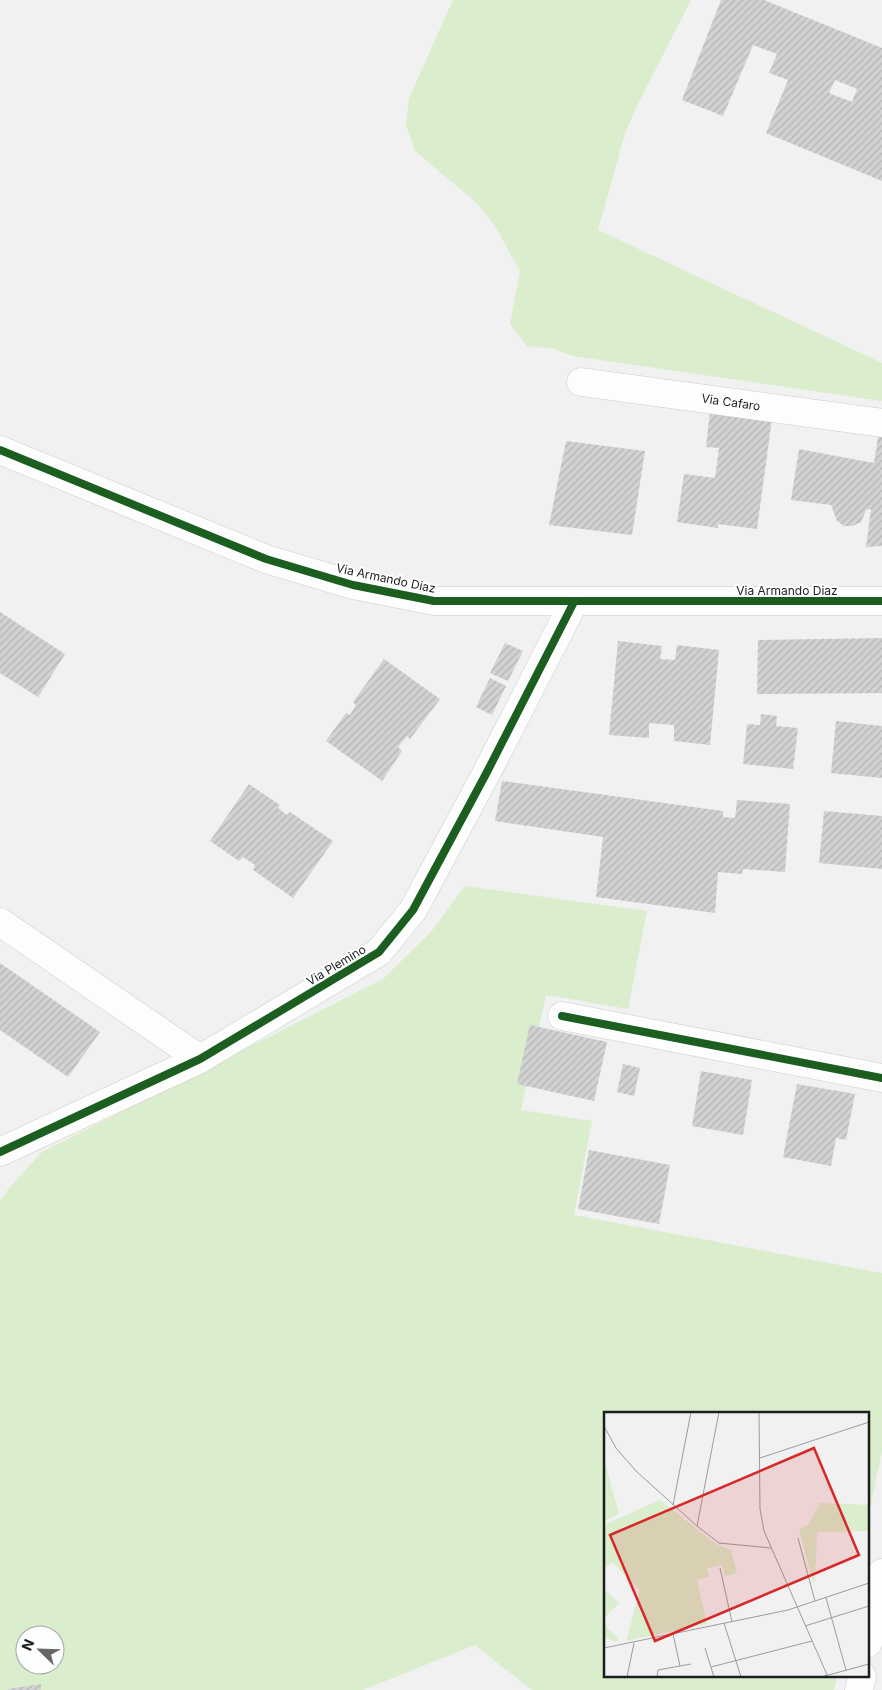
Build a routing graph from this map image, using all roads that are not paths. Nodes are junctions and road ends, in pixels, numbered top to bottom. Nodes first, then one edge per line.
1 (581, 382) dead end
2 (882, 423) edge
3 (0, 450) edge
4 (882, 600) edge
5 (574, 602) junction
6 (0, 922) edge
7 (562, 1016) dead end
8 (200, 1058) junction
9 (882, 1078) edge
10 (0, 1152) edge
11 (882, 1573) edge
12 (870, 1633) edge

1 - 2 street, Via Cafaro
3 - 5 street, Via Armando Diaz
4 - 5 street, Via Armando Diaz
5 - 8 street, Via Plemino
6 - 8 street
7 - 9 street
8 - 10 street, Via Plemino
11 - 12 street

